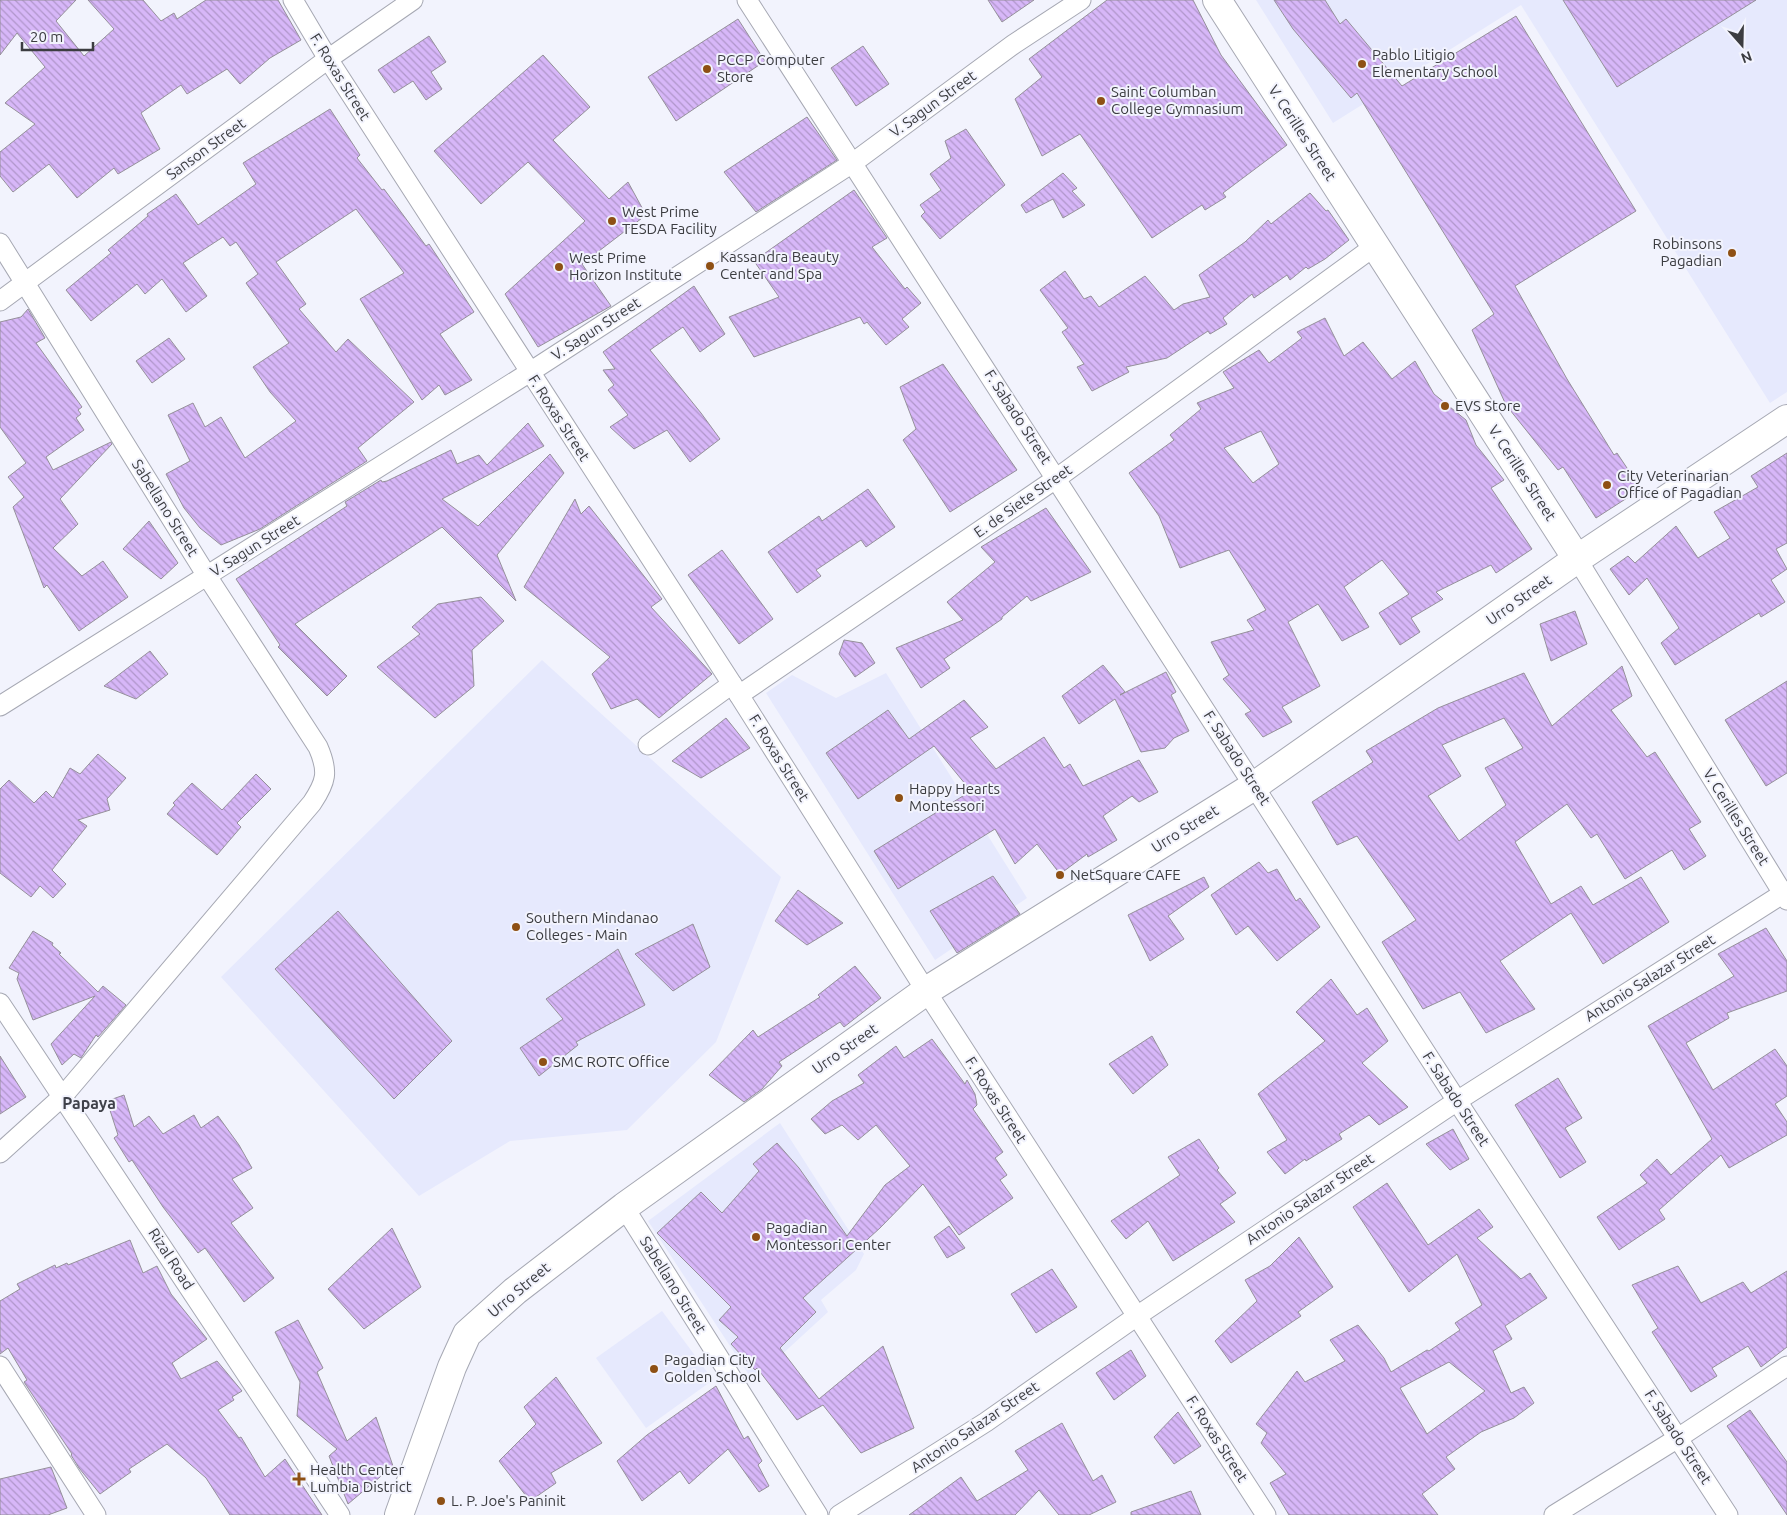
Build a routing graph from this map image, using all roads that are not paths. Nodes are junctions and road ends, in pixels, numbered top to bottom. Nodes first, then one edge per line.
1 (293, 0) edge
2 (413, 0) edge
3 (747, 0) edge
4 (1081, 0) edge
5 (1217, 0) edge
6 (328, 59) junction
7 (854, 162) junction
8 (0, 243) edge
9 (1375, 246) junction
10 (25, 283) junction
11 (0, 301) edge
12 (530, 372) junction
13 (1787, 418) edge
14 (1057, 478) junction
15 (1577, 559) junction
16 (207, 576) junction
17 (735, 690) junction
18 (0, 706) edge
19 (648, 745) dead end
20 (1254, 786) junction
21 (1786, 895) edge
22 (926, 991) junction
23 (0, 1003) edge
24 (63, 1096) junction
25 (1457, 1101) junction
26 (0, 1153) edge
27 (624, 1207) junction
28 (1137, 1316) junction
29 (0, 1366) edge
30 (1787, 1366) edge
31 (1678, 1438) junction
32 (96, 1515) edge
33 (340, 1515) edge
34 (399, 1515) edge
35 (818, 1515) edge
36 (839, 1515) edge
37 (1266, 1515) edge
38 (1554, 1515) edge
39 (1728, 1515) edge

1 - 6 street, F. Roxas Street
2 - 6 street, Sanson Street
3 - 7 street, F. Sabado Street
4 - 7 street, V. Sagun Street
5 - 9 street, V. Cerilles Street
6 - 10 street, Sanson Street
6 - 12 street, F. Roxas Street
7 - 12 street, V. Sagun Street
7 - 14 street, F. Sabado Street
8 - 10 street, Sabellano Street
9 - 14 street, E. de Siete Street
9 - 15 street, V. Cerilles Street
10 - 11 street, Sanson Street
10 - 16 street, Sabellano Street
12 - 16 street, V. Sagun Street
12 - 17 street, F. Roxas Street
13 - 15 street, Urro Street
14 - 17 street, E. de Siete Street
14 - 20 street, F. Sabado Street
15 - 20 street, Urro Street
15 - 21 street, V. Cerilles Street
16 - 18 street, V. Sagun Street
16 - 24 street, Sabellano Street
17 - 19 street, E. de Siete Street
17 - 22 street, F. Roxas Street
20 - 22 street, Urro Street
20 - 25 street, F. Sabado Street
21 - 25 street, Antonio Salazar Street
22 - 27 street, Urro Street
22 - 28 street, F. Roxas Street
23 - 24 street, Rizal Road
24 - 26 street
24 - 33 street, Rizal Road
25 - 28 street, Antonio Salazar Street
25 - 31 street, F. Sabado Street
27 - 34 street, Urro Street
27 - 35 street, Sabellano Street
28 - 36 street, Antonio Salazar Street
28 - 37 street, F. Roxas Street
29 - 32 street
30 - 31 street
31 - 38 street
31 - 39 street, F. Sabado Street

